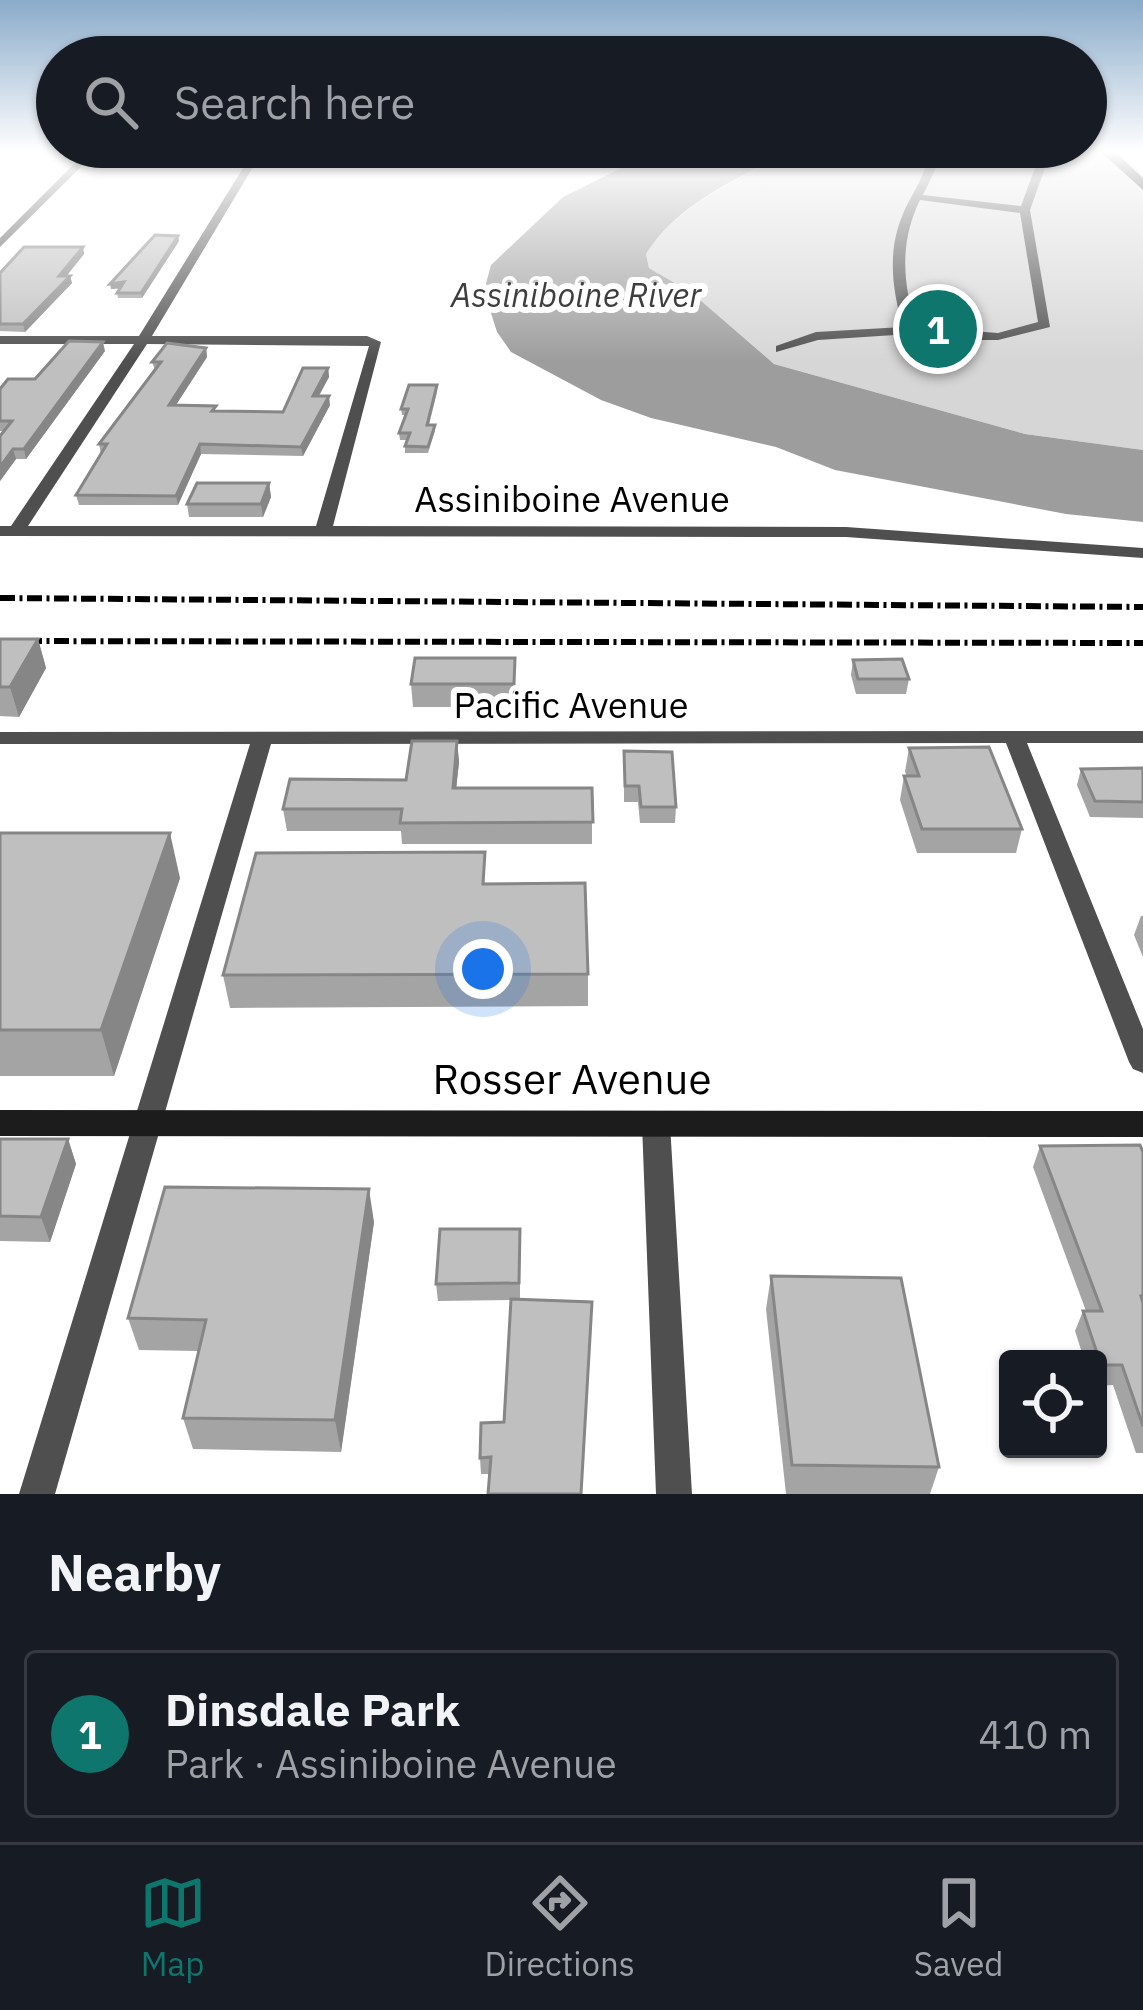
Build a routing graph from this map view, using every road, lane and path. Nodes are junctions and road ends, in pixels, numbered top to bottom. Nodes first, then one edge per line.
1 (22, 222) edge
2 (215, 222) edge
3 (905, 222) edge
4 (1027, 222) edge
5 (0, 244) edge
6 (910, 330) junction
7 (144, 339) junction
8 (0, 340) edge
9 (781, 349) dead end
10 (8, 531) edge
11 (323, 532) junction
12 (1143, 553) edge
13 (1143, 737) edge
14 (0, 738) edge
15 (1014, 738) junction
16 (262, 739) junction
17 (1143, 1062) edge
18 (0, 1123) edge
19 (147, 1123) junction
20 (656, 1124) junction
21 (1143, 1124) edge
22 (37, 1494) edge
23 (674, 1494) edge

1 - 5 street
2 - 7 street
3 - 6 street
4 - 6 street
6 - 9 street
7 - 8 street
7 - 10 street
7 - 11 street
10 - 11 street, Assiniboine Avenue
11 - 12 street, Assiniboine Avenue
13 - 15 street, Pacific Avenue
14 - 16 street, Pacific Avenue
15 - 16 street, Pacific Avenue
15 - 17 street
16 - 19 street
18 - 19 street, Rosser Avenue
19 - 20 street, Rosser Avenue
19 - 22 street
20 - 21 street, Rosser Avenue
20 - 23 street

